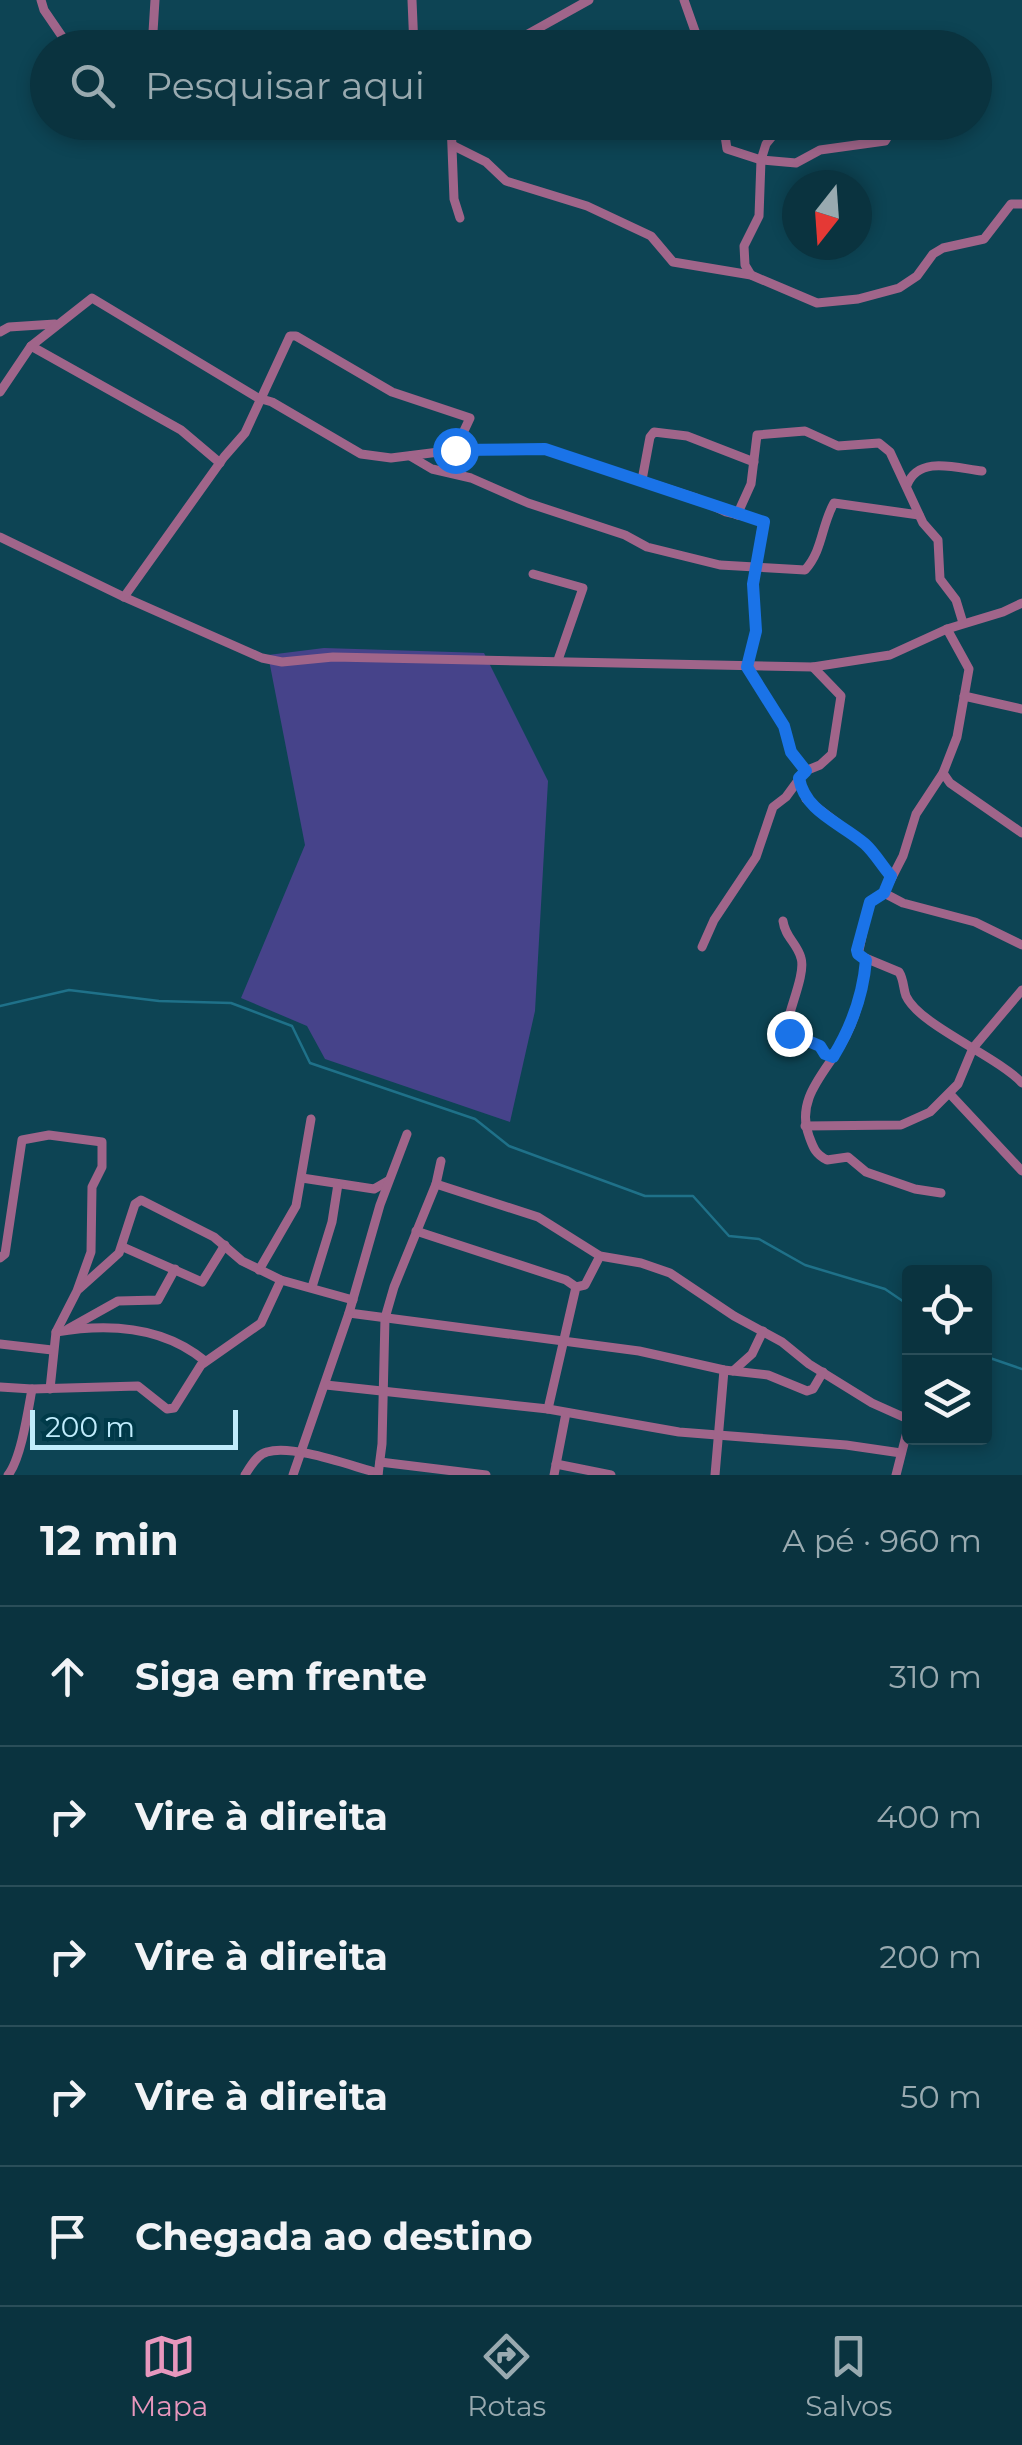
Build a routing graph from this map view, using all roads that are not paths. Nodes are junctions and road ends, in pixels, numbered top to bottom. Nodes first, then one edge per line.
1 (41, 0) edge
2 (156, 0) edge
3 (412, 0) edge
4 (589, 0) edge
5 (684, 0) edge
6 (58, 30) edge
7 (153, 30) edge
8 (413, 30) edge
9 (535, 30) edge
10 (695, 30) edge
11 (454, 140) edge
12 (726, 140) edge
13 (769, 140) edge
14 (885, 140) edge
15 (454, 146) junction
16 (761, 160) junction
17 (1022, 204) edge
18 (460, 218) dead end
19 (751, 275) junction
20 (58, 324) junction
21 (0, 332) edge
22 (32, 346) junction
23 (1, 389) edge
24 (258, 398) junction
25 (455, 450) junction
26 (410, 456) junction
27 (754, 462) junction
28 (220, 464) junction
29 (982, 471) dead end
30 (642, 480) junction
31 (907, 484) junction
32 (919, 515) junction
33 (737, 516) junction
34 (0, 536) edge
35 (758, 564) junction
36 (534, 574) dead end
37 (124, 597) junction
38 (1022, 603) edge
39 (963, 623) junction
40 (947, 629) junction
41 (558, 660) junction
42 (747, 667) junction
43 (814, 667) junction
44 (964, 696) junction
45 (1022, 709) edge
46 (943, 774) junction
47 (802, 775) junction
48 (1022, 832) edge
49 (891, 876) junction
50 (884, 893) junction
51 (783, 922) dead end
52 (1022, 945) edge
53 (702, 947) dead end
54 (866, 960) junction
55 (1022, 990) edge
56 (973, 1048) junction
57 (833, 1057) junction
58 (1022, 1083) edge
59 (950, 1094) junction
60 (311, 1119) dead end
61 (805, 1126) junction
62 (407, 1134) dead end
63 (440, 1161) dead end
64 (1022, 1172) edge
65 (302, 1178) junction
66 (390, 1179) junction
67 (338, 1184) junction
68 (436, 1184) junction
69 (941, 1193) dead end
70 (416, 1232) junction
71 (225, 1245) junction
72 (123, 1247) junction
73 (600, 1256) junction
74 (0, 1258) edge
75 (175, 1269) junction
76 (259, 1270) junction
77 (281, 1280) junction
78 (312, 1287) junction
79 (576, 1287) junction
80 (77, 1291) junction
81 (353, 1300) junction
82 (349, 1313) junction
83 (385, 1318) junction
84 (61, 1331) junction
85 (763, 1331) junction
86 (561, 1340) junction
87 (0, 1344) edge
88 (52, 1350) junction
89 (205, 1361) junction
90 (728, 1371) junction
91 (823, 1372) junction
92 (326, 1386) junction
93 (0, 1387) edge
94 (32, 1389) junction
95 (50, 1389) junction
96 (384, 1390) junction
97 (548, 1409) junction
98 (566, 1413) junction
99 (902, 1416) edge
100 (720, 1436) junction
101 (904, 1445) edge
102 (299, 1452) junction
103 (902, 1453) junction
104 (379, 1470) edge
105 (555, 1470) edge
106 (8, 1475) edge
107 (245, 1475) edge
108 (293, 1475) edge
109 (486, 1475) edge
110 (610, 1475) edge
111 (715, 1475) edge
112 (896, 1475) edge

1 - 6 street
2 - 7 street
3 - 8 street
4 - 9 street
5 - 10 street
11 - 15 street
12 - 16 street
13 - 16 street
14 - 16 street
15 - 18 street
15 - 19 street
16 - 19 street
17 - 19 street
20 - 21 street
20 - 22 street
20 - 24 street
22 - 23 street
22 - 28 street
24 - 25 street
24 - 26 street
24 - 28 street
25 - 26 street
25 - 30 street
26 - 35 street
27 - 30 street
27 - 31 street
27 - 33 street
28 - 37 street
29 - 31 street
30 - 33 street
31 - 32 street
32 - 35 street
32 - 39 street
33 - 35 street
34 - 37 street
35 - 42 street
36 - 41 street
37 - 41 street
38 - 39 street
39 - 40 street
40 - 43 street
40 - 44 street
41 - 42 street
42 - 43 street
42 - 47 street
43 - 47 street
44 - 45 street
44 - 46 street
46 - 48 street
46 - 49 street
47 - 49 street
47 - 53 street
49 - 50 street
50 - 52 street
50 - 54 street
51 - 57 street
54 - 56 street
54 - 57 street
55 - 56 street
56 - 58 street
56 - 59 street
57 - 61 street
59 - 61 street
59 - 64 street
60 - 65 street
61 - 69 street
62 - 66 street
63 - 68 street
65 - 67 street
65 - 76 street
66 - 67 street
66 - 81 street
67 - 78 street
68 - 70 street
68 - 73 street
70 - 79 street
70 - 83 street
71 - 72 street
71 - 75 street
71 - 76 street
72 - 75 street
72 - 80 street
73 - 79 street
73 - 85 street
74 - 80 street
75 - 84 street
76 - 77 street
77 - 78 street
77 - 89 street
78 - 81 street
79 - 86 street
80 - 84 street
81 - 82 street
82 - 83 street
82 - 92 street
83 - 86 street
83 - 96 street
84 - 88 street
84 - 89 street
85 - 90 street
85 - 91 street
86 - 90 street
86 - 97 street
87 - 88 street
88 - 95 street
89 - 95 street
90 - 91 street
90 - 100 street
91 - 99 street
92 - 96 street
92 - 102 street
93 - 94 street
94 - 95 street
94 - 106 street
96 - 97 street
96 - 104 street
97 - 98 street
98 - 100 street
98 - 105 street
100 - 103 street
100 - 111 street
101 - 103 street
102 - 104 street
102 - 107 street
102 - 108 street
103 - 112 street
104 - 109 street
105 - 110 street

